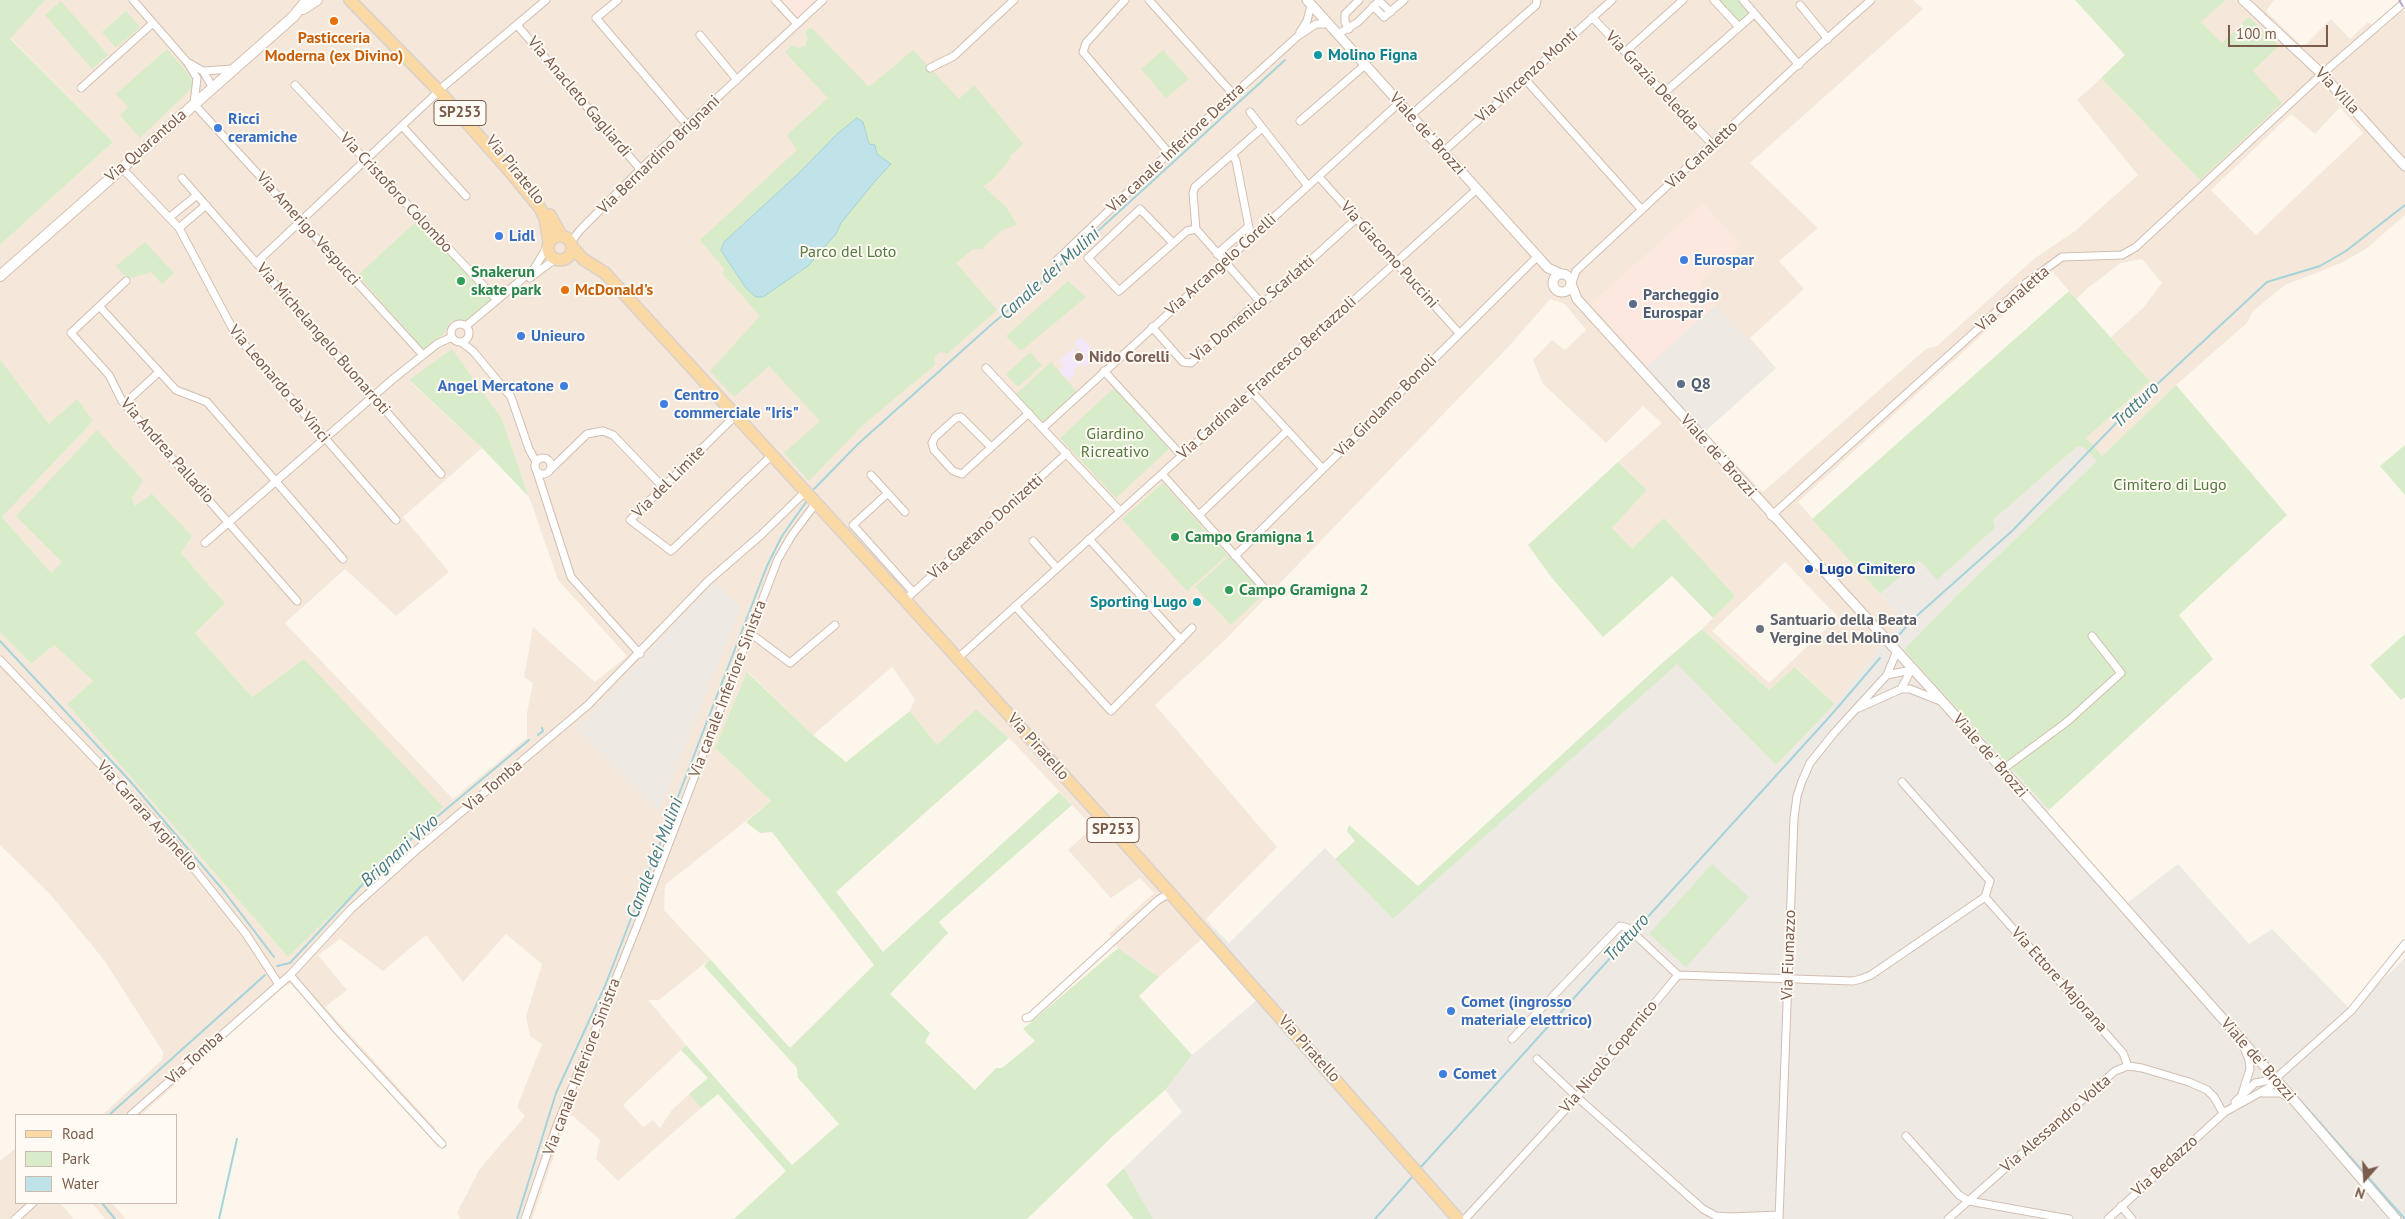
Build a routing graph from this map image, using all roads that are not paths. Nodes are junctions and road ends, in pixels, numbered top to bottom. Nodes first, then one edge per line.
1 (132, 0) edge
2 (307, 0) edge
3 (317, 0) edge
4 (350, 0) edge
5 (362, 0) edge
6 (546, 0) edge
7 (618, 0) edge
8 (775, 0) edge
9 (823, 0) edge
10 (1014, 0) edge
11 (1125, 0) edge
12 (1149, 0) edge
13 (1359, 0) edge
14 (1404, 0) edge
15 (1537, 0) edge
16 (1612, 0) edge
17 (1683, 0) edge
18 (1714, 0) edge
19 (1743, 0) edge
20 (2242, 0) edge
21 (1868, 1) edge
22 (2405, 2) edge
23 (1309, 3) edge
24 (1374, 3) edge
25 (1800, 5) dead end
26 (1754, 14) junction
27 (292, 17) junction
28 (1592, 17) junction
29 (152, 23) junction
30 (797, 24) junction
31 (1328, 24) junction
32 (517, 25) junction
33 (1739, 28) junction
34 (1349, 29) junction
35 (1338, 34) junction
36 (700, 36) dead end
37 (1298, 36) junction
38 (1828, 39) junction
39 (1625, 52) junction
40 (187, 62) junction
41 (1365, 65) junction
42 (1798, 65) junction
43 (930, 68) dead end
44 (234, 69) junction
45 (203, 71) junction
46 (2322, 74) junction
47 (197, 78) junction
48 (1524, 78) junction
49 (737, 80) junction
50 (295, 85) dead end
51 (81, 88) dead end
52 (213, 88) junction
53 (442, 88) junction
54 (1664, 93) junction
55 (1233, 94) junction
56 (1399, 103) junction
57 (194, 104) junction
58 (1250, 112) dead end
59 (1410, 116) junction
60 (1300, 121) dead end
61 (402, 126) junction
62 (688, 126) junction
63 (1262, 128) junction
64 (1712, 144) junction
65 (1443, 152) junction
66 (1169, 153) junction
67 (1232, 154) junction
68 (366, 160) junction
69 (2405, 166) edge
70 (121, 167) junction
71 (641, 170) junction
72 (1318, 177) junction
73 (182, 178) dead end
74 (1308, 186) junction
75 (1477, 190) junction
76 (197, 195) junction
77 (466, 196) dead end
78 (206, 205) junction
79 (1642, 210) junction
80 (170, 217) junction
81 (1356, 219) junction
82 (301, 221) junction
83 (1248, 227) junction
84 (179, 228) junction
85 (1196, 229) junction
86 (1251, 238) junction
87 (568, 241) junction
88 (1173, 243) junction
89 (548, 244) junction
90 (1217, 254) junction
91 (1538, 256) junction
92 (559, 259) junction
93 (1056, 261) dead end
94 (1224, 262) junction
95 (1394, 262) junction
96 (256, 263) junction
97 (1548, 268) junction
98 (1576, 271) junction
99 (1562, 274) junction
100 (0, 276) edge
101 (126, 281) dead end
102 (613, 281) junction
103 (1553, 283) junction
104 (1572, 284) junction
105 (1562, 293) junction
106 (1577, 299) junction
107 (497, 300) junction
108 (1262, 304) junction
109 (100, 307) junction
110 (1152, 327) junction
111 (468, 330) junction
112 (1458, 333) junction
113 (452, 337) junction
114 (461, 342) junction
115 (473, 351) junction
116 (422, 355) junction
117 (986, 368) dead end
118 (1104, 371) junction
119 (159, 372) junction
120 (1252, 392) junction
121 (373, 396) junction
122 (124, 404) junction
123 (1029, 413) junction
124 (736, 415) junction
125 (1044, 428) junction
126 (1287, 431) junction
127 (324, 439) junction
128 (991, 448) junction
129 (1068, 454) junction
130 (772, 455) junction
131 (1182, 456) junction
132 (536, 462) junction
133 (1323, 470) junction
134 (537, 472) junction
135 (548, 472) junction
136 (442, 474) dead end
137 (1162, 474) junction
138 (871, 475) dead end
139 (276, 481) junction
140 (663, 487) junction
141 (542, 490) junction
142 (806, 491) junction
143 (888, 494) junction
144 (816, 502) junction
145 (1120, 511) junction
146 (905, 512) dead end
147 (1199, 516) junction
148 (1771, 516) junction
149 (396, 520) dead end
150 (229, 522) junction
151 (1090, 539) junction
152 (1033, 542) dead end
153 (205, 543) dead end
154 (1235, 556) junction
155 (343, 559) dead end
156 (1057, 568) junction
157 (1265, 588) dead end
158 (909, 596) junction
159 (297, 601) dead end
160 (1015, 606) junction
161 (835, 625) dead end
162 (1192, 628) dead end
163 (750, 633) junction
164 (2092, 636) dead end
165 (1180, 640) junction
166 (1896, 653) junction
167 (640, 654) junction
168 (958, 658) junction
169 (0, 660) edge
170 (1910, 670) junction
171 (1887, 675) junction
172 (1901, 689) junction
173 (1942, 702) junction
174 (1854, 710) junction
175 (2002, 770) junction
176 (1902, 782) dead end
177 (1170, 893) junction
178 (1985, 897) junction
179 (2405, 944) edge
180 (290, 975) junction
181 (1678, 975) junction
182 (1788, 978) junction
183 (278, 983) junction
184 (1026, 1018) dead end
185 (2239, 1038) junction
186 (1512, 1039) dead end
187 (1537, 1059) dead end
188 (2128, 1066) junction
189 (2275, 1079) junction
190 (2260, 1093) junction
191 (1576, 1097) junction
192 (2241, 1098) junction
193 (2298, 1105) junction
194 (2223, 1113) junction
195 (133, 1114) edge
196 (1906, 1136) dead end
197 (442, 1144) dead end
198 (1969, 1201) junction
199 (32, 1204) edge
200 (2122, 1206) junction
201 (1779, 1217) edge
202 (1729, 1218) edge
203 (15, 1219) edge
204 (525, 1219) edge
205 (1458, 1219) edge
206 (1465, 1219) edge
207 (1948, 1219) edge
208 (2069, 1219) edge
209 (2108, 1219) edge
210 (2132, 1219) edge
211 (2396, 1219) edge

1 - 29 street
2 - 27 main road, Via Quarantola
3 - 27 main road, Via Quarantola
4 - 53 main road, Via Piratello / SP253
5 - 53 main road, Via Piratello / SP253
6 - 32 street
7 - 62 street
8 - 30 street
9 - 30 street, Via Bernardino Brignani
10 - 43 street
11 - 66 street
12 - 55 street
13 - 34 street
14 - 24 street
15 - 59 street
16 - 28 street, Via Vincenzo Monti
17 - 39 street
18 - 33 street
19 - 26 street
20 - 46 street, Via Villa
21 - 38 street, Via Canaletto
22 - 46 street, Via Canaletta
23 - 31 street, Viale de' Brozzi
23 - 37 street, Via canale Inferiore Destra
24 - 34 street
25 - 38 street
26 - 33 street
26 - 42 street
27 - 44 main road, Via Quarantola
28 - 39 street, Via Grazia Deledda
28 - 48 street, Via Vincenzo Monti
29 - 40 street
29 - 51 street
30 - 49 street, Via Bernardino Brignani
31 - 35 street, Viale de' Brozzi
31 - 37 street, Via canale Inferiore Destra
32 - 53 street
32 - 71 street, Via Anacleto Gagliardi
33 - 54 street
34 - 35 street
35 - 41 street, Viale de' Brozzi
36 - 49 street
37 - 55 street, Via canale Inferiore Destra
38 - 42 street, Via Canaletto
39 - 54 street, Via Grazia Deledda
40 - 45 street
40 - 47 street
41 - 56 street, Viale de' Brozzi
41 - 60 street
42 - 64 street, Via Canaletto
44 - 45 street
44 - 52 main road, Via Quarantola
45 - 52 street
46 - 69 street, Via Villa
46 - 148 street, Via Canaletta
47 - 52 street
47 - 57 street
48 - 65 street, Via Vincenzo Monti
48 - 79 street
49 - 62 street, Via Bernardino Brignani
50 - 68 street, Via Cristoforo Colombo
52 - 57 main road, Via Quarantola
53 - 61 street
53 - 87 main road, Via Piratello / SP253
53 - 89 main road, Via Piratello / SP253
54 - 64 street, Via Grazia Deledda
55 - 66 street, Via canale Inferiore Destra
56 - 59 street, Viale de' Brozzi
56 - 72 street, Via Arcangelo Corelli
57 - 70 main road, Via Quarantola
57 - 82 street, Via Amerigo Vespucci
58 - 63 street
59 - 65 street, Viale de' Brozzi
61 - 68 street
61 - 77 street
62 - 71 street, Via Bernardino Brignani
63 - 67 street
63 - 74 street
64 - 79 street, Via Canaletto
65 - 75 street, Viale de' Brozzi
66 - 93 street, Via canale Inferiore Destra
67 - 83 street
67 - 85 street
68 - 82 street
68 - 107 street, Via Cristoforo Colombo
70 - 80 street, Via Leonardo da Vinci
70 - 100 main road, Via Quarantola
71 - 87 street, Via Bernardino Brignani
72 - 74 street, Via Arcangelo Corelli
72 - 81 street, Via Giacomo Puccini
73 - 76 street, Via Michelangelo Buonarroti
74 - 86 street, Via Arcangelo Corelli
75 - 91 street, Viale de' Brozzi
75 - 95 street, Via Cardinale Francesco Bertazzoli
76 - 78 street, Via Michelangelo Buonarroti
76 - 80 street
78 - 84 street
78 - 96 street, Via Michelangelo Buonarroti
79 - 98 street, Via Canaletto
80 - 84 street, Via Leonardo da Vinci
81 - 95 street, Via Giacomo Puccini
81 - 108 street, Via Domenico Scarlatti
82 - 96 street
82 - 116 street, Via Amerigo Vespucci
83 - 86 street
83 - 90 street, Via Arcangelo Corelli
84 - 127 street, Via Leonardo da Vinci
85 - 88 street
85 - 90 street
86 - 94 street, Via Arcangelo Corelli
87 - 89 main road
87 - 92 main road
87 - 102 main road, Via Piratello / SP253
88 - 88 street
89 - 92 main road, Via Piratello / SP253
89 - 107 street
90 - 94 street
91 - 97 street, Viale de' Brozzi
91 - 112 street, Via Girolamo Bonoli
92 - 102 main road, Via Piratello / SP253
92 - 111 street
94 - 108 street
94 - 110 street, Via Arcangelo Corelli
95 - 112 street, Via Giacomo Puccini
95 - 120 street, Via Cardinale Francesco Bertazzoli
96 - 121 street, Via Michelangelo Buonarroti
97 - 99 street, Viale de' Brozzi
97 - 103 street, Viale de' Brozzi
98 - 99 street, Via Canaletto
98 - 104 street, Via Canaletto
99 - 103 street
99 - 104 street, Viale de' Brozzi
101 - 109 street, Via Andrea Palladio
102 - 124 main road, Via Piratello / SP253
103 - 105 street, Viale de' Brozzi
104 - 105 street
104 - 106 street, Viale de' Brozzi
105 - 106 street, Viale de' Brozzi
106 - 148 street, Viale de' Brozzi
107 - 111 street
108 - 110 street, Via Domenico Scarlatti
109 - 119 street
109 - 122 street, Via Andrea Palladio
110 - 118 street, Via Arcangelo Corelli
111 - 113 street
111 - 114 street
111 - 115 street
112 - 133 street, Via Girolamo Bonoli
113 - 114 street
113 - 116 street
114 - 115 street
115 - 132 street
116 - 121 street
117 - 123 street
118 - 125 street, Via Arcangelo Corelli
118 - 131 street
119 - 122 street
119 - 139 street
120 - 126 street
120 - 131 street, Via Cardinale Francesco Bertazzoli
121 - 127 street
121 - 136 street, Via Michelangelo Buonarroti
122 - 150 street, Via Andrea Palladio
123 - 125 street
123 - 128 street
124 - 130 main road, Via Piratello / SP253
124 - 140 street, Via del Limite
125 - 129 street
126 - 133 street
126 - 147 street
127 - 139 street
127 - 149 street, Via Leonardo da Vinci
128 - 128 street
129 - 145 street
129 - 158 street, Via Gaetano Donizetti
130 - 140 street, Via del Limite
130 - 142 main road, Via Piratello / SP253
131 - 137 street, Via Cardinale Francesco Bertazzoli
132 - 134 street
132 - 135 street
133 - 154 street, Via Girolamo Bonoli
134 - 135 street
134 - 141 street
135 - 140 street
135 - 141 street
137 - 145 street, Via Cardinale Francesco Bertazzoli
137 - 147 street
138 - 143 street
139 - 150 street
139 - 155 street
141 - 167 street
142 - 144 main road, Via Piratello / SP253
142 - 167 street, Via Tomba
143 - 146 street
143 - 158 street
144 - 158 main road, Via Piratello / SP253
144 - 163 street, Via canale Inferiore Sinistra
145 - 151 street, Via Cardinale Francesco Bertazzoli
147 - 154 street
148 - 166 street, Viale de' Brozzi
150 - 153 street
150 - 159 street, Via Andrea Palladio
151 - 156 street, Via Cardinale Francesco Bertazzoli
151 - 165 street
152 - 156 street
154 - 157 street
156 - 160 street, Via Cardinale Francesco Bertazzoli
158 - 168 main road, Via Piratello / SP253
160 - 165 street
160 - 168 street, Via Cardinale Francesco Bertazzoli
161 - 163 street
162 - 165 street
163 - 204 street, Via canale Inferiore Sinistra
164 - 175 street
166 - 170 street, Viale de' Brozzi
166 - 171 street, Via Fiumazzo
167 - 180 street, Via Tomba
168 - 177 main road, Via Piratello / SP253
169 - 183 street, Via Carrara Arginello
170 - 171 street
170 - 172 street
170 - 173 street, Viale de' Brozzi
171 - 174 street, Via Fiumazzo
172 - 173 street
172 - 174 street, Via Fiumazzo
173 - 175 street, Viale de' Brozzi
174 - 182 street, Via Fiumazzo
175 - 185 street, Viale de' Brozzi
176 - 178 street
177 - 184 street
177 - 205 main road, Via Piratello / SP253
178 - 182 street
178 - 188 street, Via Ettore Majorana
179 - 189 street
180 - 183 street, Via Tomba
180 - 197 street
181 - 182 street
181 - 186 street
181 - 191 street, Via Nicolò Copernico
182 - 201 street, Via Fiumazzo
183 - 195 street, Via Tomba
185 - 189 street, Viale de' Brozzi
185 - 192 street
187 - 191 street
188 - 194 street, Via Alessandro Volta
188 - 198 street, Via Alessandro Volta
189 - 190 street, Via Bedazzo
189 - 192 street, Via Bedazzo
189 - 193 street, Viale de' Brozzi
190 - 193 street
190 - 194 street, Via Bedazzo
191 - 202 street
191 - 206 street, Via Nicolò Copernico
192 - 194 street, Via Bedazzo
193 - 211 street, Viale de' Brozzi
194 - 200 street, Via Bedazzo
196 - 198 street
198 - 207 street, Via Alessandro Volta
198 - 208 street
199 - 203 street
200 - 209 street, Via Bedazzo
200 - 210 street
201 - 202 street

